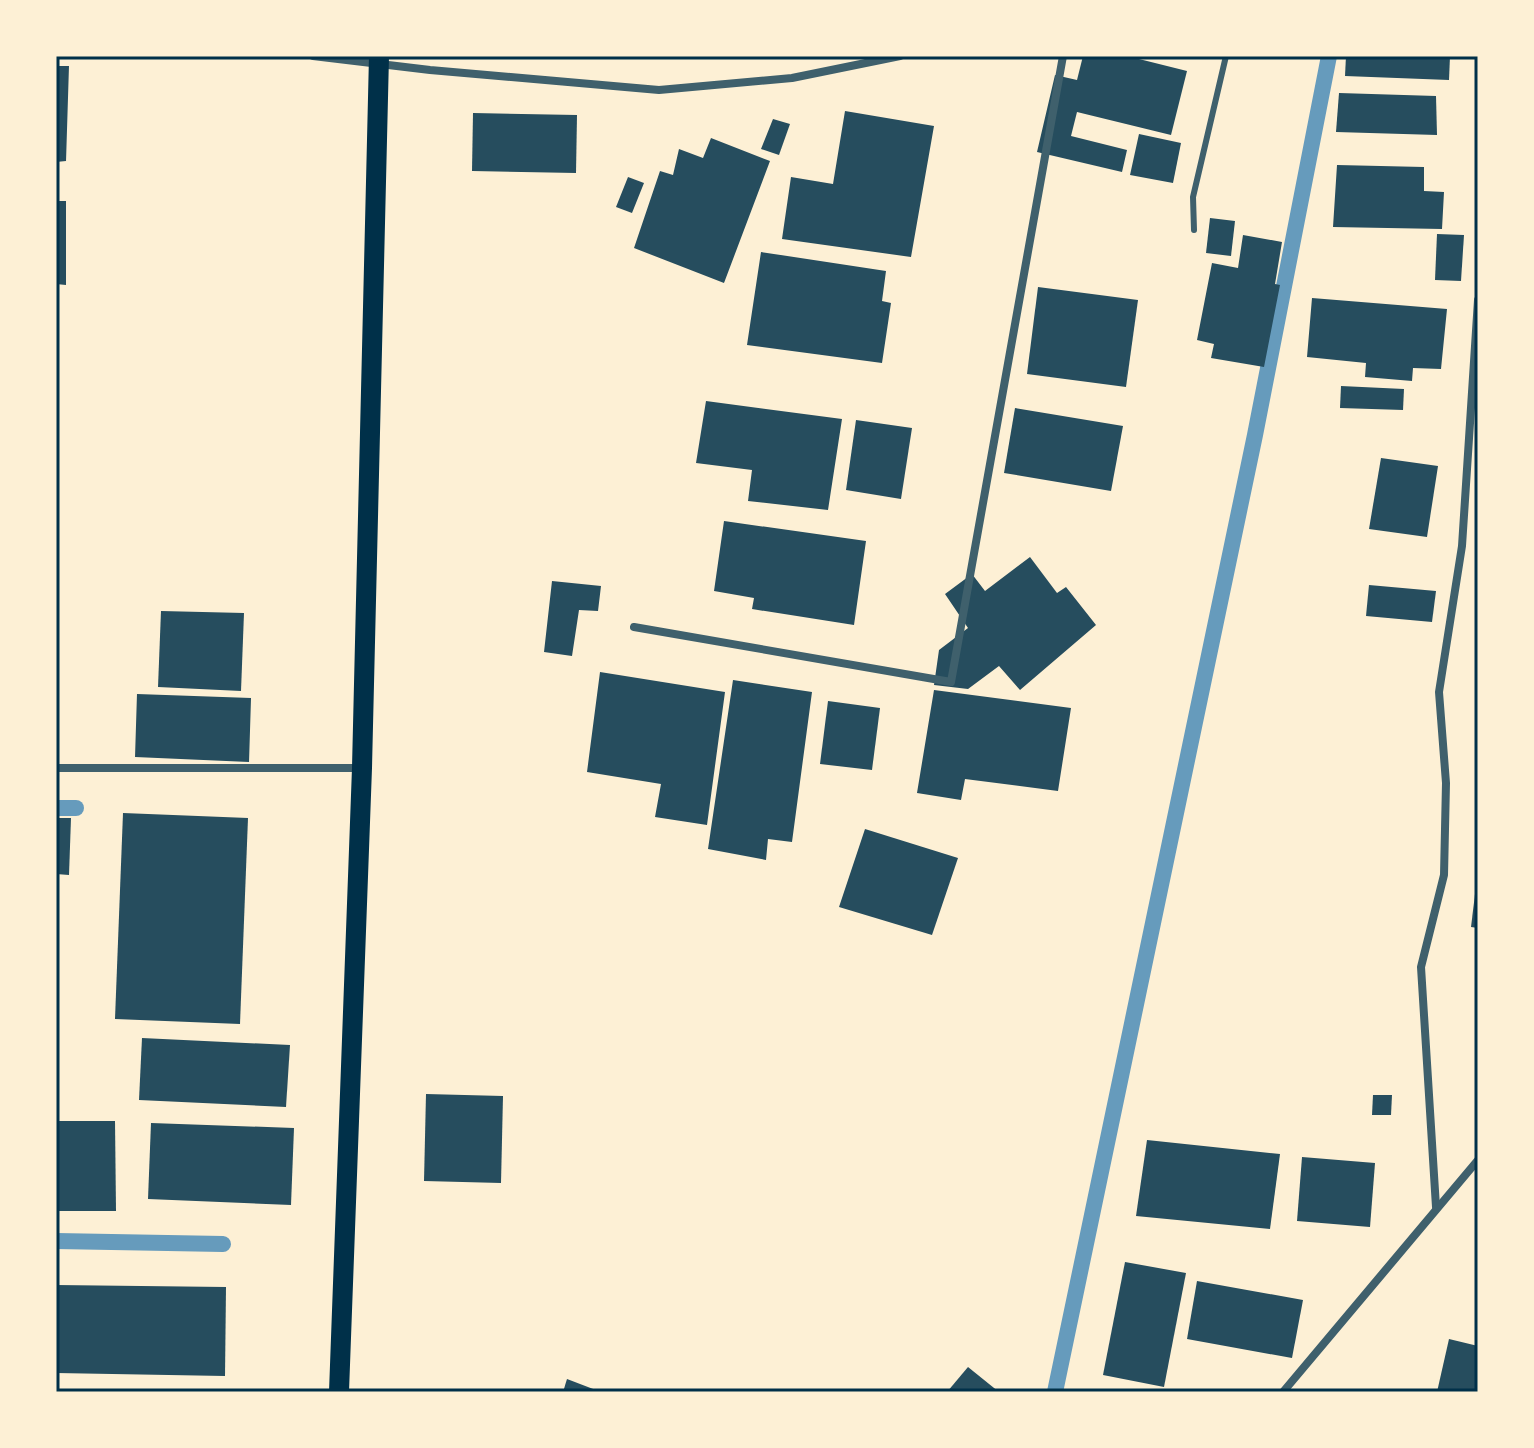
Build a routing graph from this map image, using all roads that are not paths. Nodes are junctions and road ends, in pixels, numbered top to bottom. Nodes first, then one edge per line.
1 (313, 56) edge
2 (900, 56) edge
3 (1063, 56) edge
4 (1226, 56) edge
5 (379, 60) edge
6 (1194, 230) dead end
7 (1478, 300) edge
8 (634, 627) dead end
9 (56, 768) edge
10 (362, 768) junction
11 (1478, 1160) edge
12 (1436, 1207) junction
13 (339, 1392) edge
14 (1283, 1392) edge

1 - 5 street
2 - 5 street
3 - 8 street
4 - 6 lane
5 - 10 main road
7 - 12 street
9 - 10 street
10 - 13 main road
11 - 12 street
12 - 14 street

